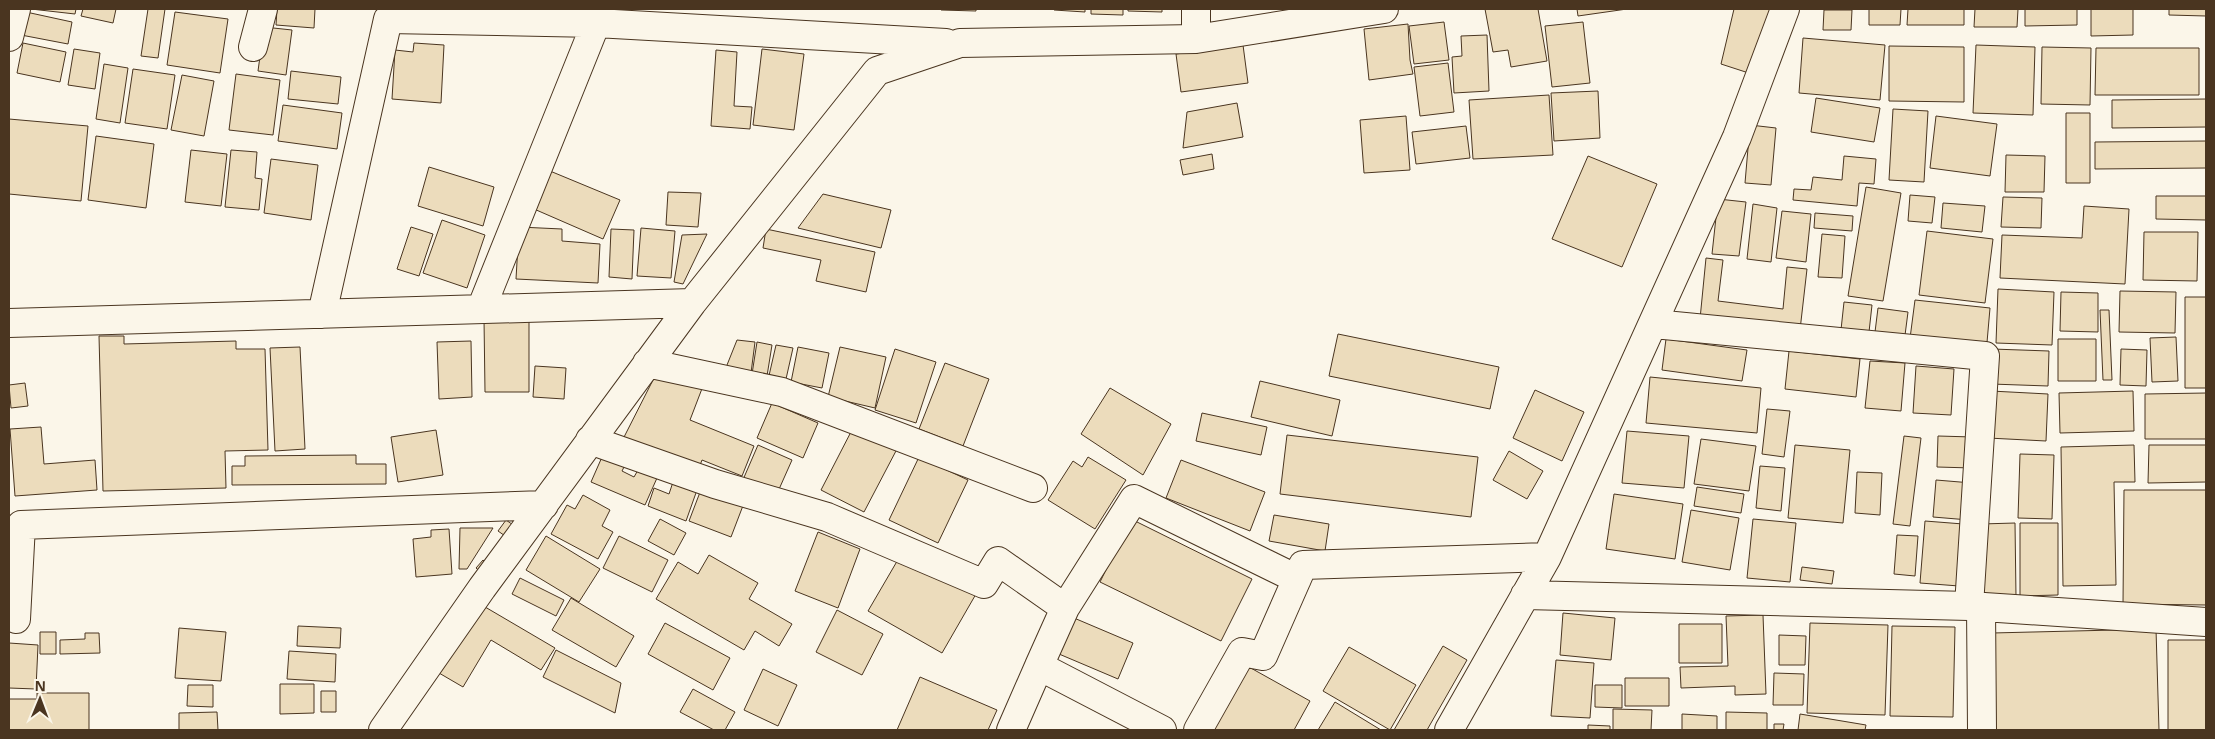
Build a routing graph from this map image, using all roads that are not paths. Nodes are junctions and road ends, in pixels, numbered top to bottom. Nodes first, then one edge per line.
1 (16, 9) edge
2 (263, 9) edge
3 (1196, 9) edge
4 (1384, 9) edge
5 (1785, 9) edge
6 (597, 16) edge
7 (9, 36) edge
8 (1196, 39) junction
9 (960, 44) junction
10 (253, 48) dead end
11 (692, 303) junction
12 (481, 309) junction
13 (322, 314) junction
14 (9, 323) edge
15 (1654, 324) junction
16 (648, 364) junction
17 (590, 440) junction
18 (1033, 488) dead end
19 (544, 504) junction
20 (1547, 557) junction
21 (1297, 579) junction
22 (1525, 596) junction
23 (1975, 607) junction
24 (1064, 608) junction
25 (16, 619) dead end
26 (2206, 622) edge
27 (1039, 666) junction
28 (383, 730) edge
29 (1011, 730) edge
30 (1162, 730) edge
31 (1198, 730) edge
32 (1449, 730) edge
33 (1982, 730) edge

1 - 7 street
2 - 10 street
3 - 8 street
4 - 8 street
5 - 15 street
6 - 9 street
6 - 12 street
6 - 13 street
8 - 9 street
9 - 11 street
11 - 12 street
11 - 16 street
12 - 13 street
13 - 14 street
15 - 20 street
15 - 23 street
16 - 17 street
16 - 18 street
17 - 19 street
17 - 24 street
19 - 25 street
19 - 28 street
20 - 21 street
20 - 22 street
21 - 24 street
21 - 31 street
22 - 23 street
22 - 32 street
23 - 26 street
23 - 33 street
24 - 27 street
27 - 29 street
27 - 30 street

